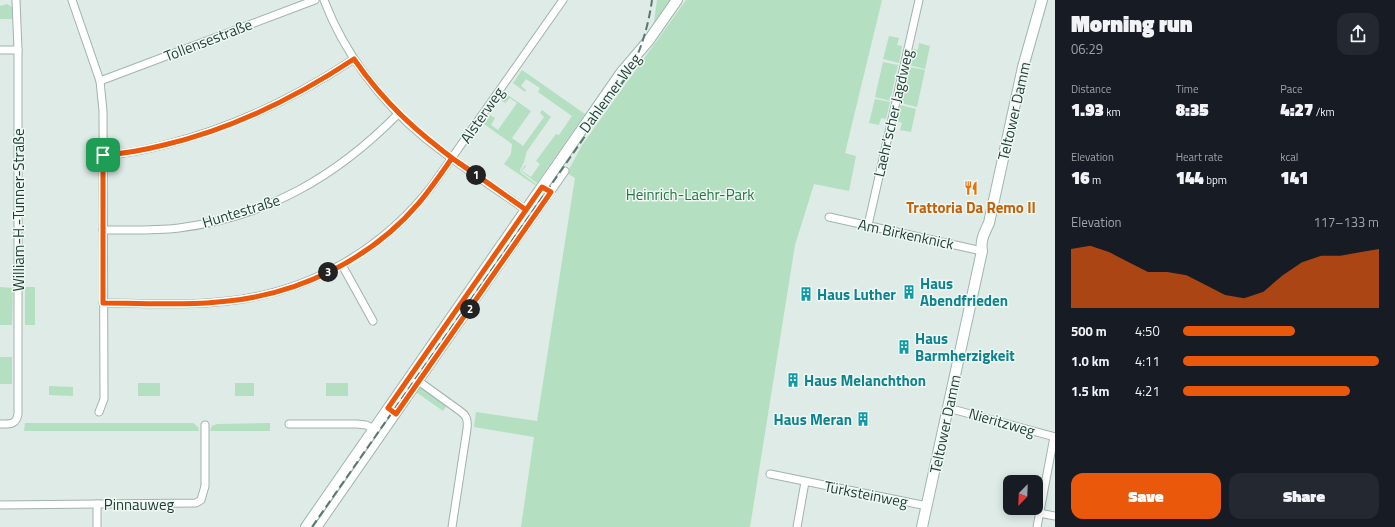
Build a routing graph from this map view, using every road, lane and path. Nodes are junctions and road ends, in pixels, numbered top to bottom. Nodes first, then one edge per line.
1 (16, 0) edge
2 (72, 0) edge
3 (315, 0) edge
4 (324, 0) edge
5 (562, 0) edge
6 (678, 0) edge
7 (918, 0) edge
8 (1042, 0) edge
9 (0, 50) edge
10 (18, 50) junction
11 (354, 59) junction
12 (100, 81) junction
13 (398, 114) junction
14 (103, 155) junction
15 (452, 158) junction
16 (565, 171) dead end
17 (547, 189) junction
18 (526, 210) junction
19 (829, 217) dead end
20 (868, 225) junction
21 (521, 226) junction
22 (103, 230) junction
23 (982, 250) junction
24 (342, 265) junction
25 (492, 268) junction
26 (103, 303) junction
27 (458, 308) junction
28 (470, 310) junction
29 (464, 318) junction
30 (373, 321) dead end
31 (445, 327) junction
32 (454, 333) junction
33 (438, 345) junction
34 (427, 353) junction
35 (435, 359) junction
36 (415, 379) junction
37 (948, 408) junction
38 (392, 411) junction
39 (99, 412) dead end
40 (0, 424) edge
41 (289, 424) dead end
42 (204, 425) dead end
43 (374, 429) junction
44 (1055, 437) edge
45 (770, 474) dead end
46 (806, 482) junction
47 (1043, 494) edge
48 (97, 504) junction
49 (328, 504) junction
50 (0, 505) edge
51 (927, 506) junction
52 (1043, 514) edge
53 (1039, 515) edge
54 (1055, 516) edge
55 (313, 525) edge
56 (97, 527) edge
57 (452, 527) edge
58 (797, 527) edge
59 (922, 527) edge
60 (1037, 527) edge

1 - 10 street, William-H.-Tunner-Straße
2 - 12 street
3 - 12 street, Tollensestraße
4 - 11 street
5 - 15 street, Alsterweg
6 - 17 main road, Dahlemer Weg
7 - 20 street, Laehr'scher Jagdweg
8 - 23 main road, Teltower Damm
9 - 10 street
10 - 40 street, William-H.-Tunner-Straße
11 - 13 street
11 - 14 street
12 - 14 street
13 - 15 street
13 - 22 street, Huntestraße
14 - 22 street
15 - 18 street
15 - 24 street, Alsterweg
16 - 17 street, Dahlemer Weg
17 - 18 main road, Dahlemer Weg
17 - 21 street, Dahlemer Weg
18 - 21 main road, Dahlemer Weg
19 - 20 street, Am Birkenknick
20 - 23 street, Am Birkenknick
21 - 25 main road, Dahlemer Weg
22 - 26 street
23 - 37 main road, Teltower Damm
24 - 26 street, Alsterweg
24 - 30 street
25 - 27 main road, Dahlemer Weg
25 - 28 street, Dahlemer Weg
26 - 39 street
27 - 28 street
27 - 29 street
27 - 31 main road, Dahlemer Weg
28 - 29 street, Dahlemer Weg
29 - 32 street, Dahlemer Weg
31 - 32 street
31 - 33 main road, Dahlemer Weg
32 - 33 street, Dahlemer Weg
33 - 34 main road, Dahlemer Weg
33 - 35 street, Dahlemer Weg
34 - 35 street
34 - 36 main road, Dahlemer Weg
35 - 36 street, Dahlemer Weg
36 - 38 main road, Dahlemer Weg
36 - 57 street
37 - 44 street, Nieritzweg
37 - 51 main road, Teltower Damm
38 - 43 main road, Dahlemer Weg
38 - 49 street, Dahlemer Weg
41 - 43 street
42 - 48 street, Pinnauweg
43 - 49 main road, Dahlemer Weg
44 - 47 street
45 - 46 street, Türksteinweg
46 - 51 street, Türksteinweg
46 - 58 street, Türksteinweg
48 - 50 street, Pinnauweg
48 - 56 street
49 - 55 main road, Dahlemer Weg
51 - 59 main road, Teltower Damm
52 - 54 street
53 - 60 street

